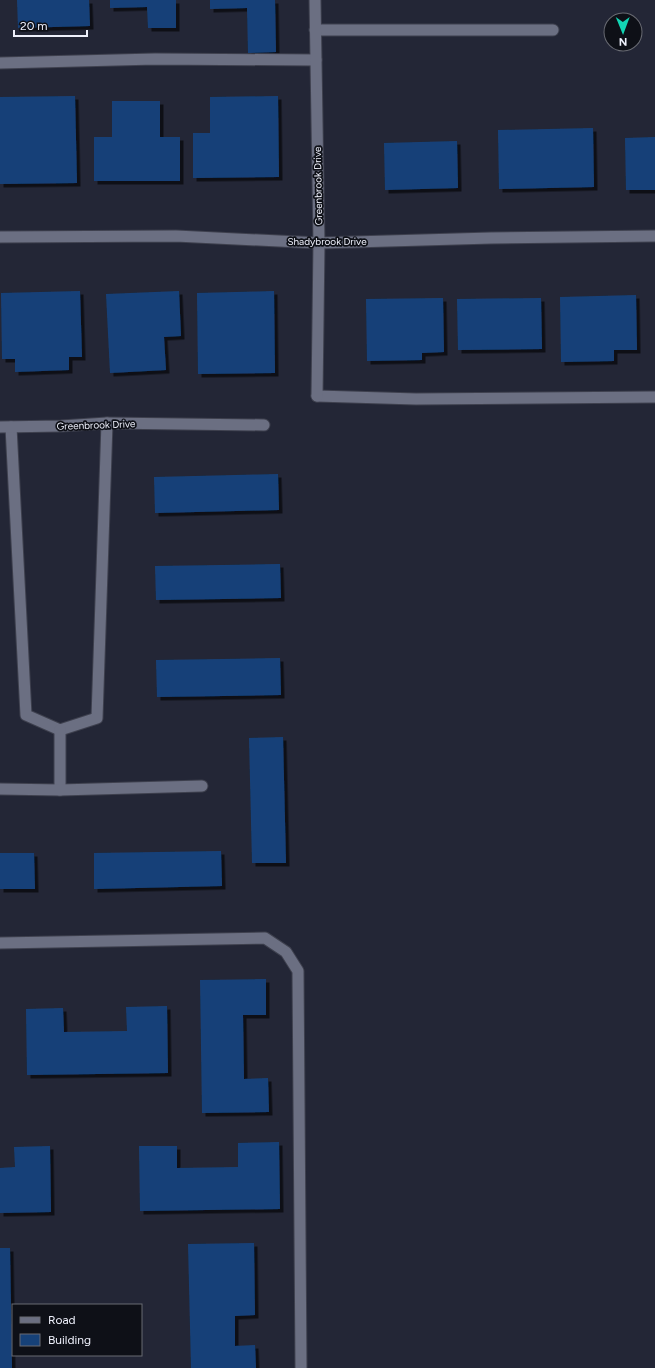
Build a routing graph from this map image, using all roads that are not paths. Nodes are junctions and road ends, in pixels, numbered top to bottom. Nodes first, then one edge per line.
1 (315, 0) edge
2 (315, 30) junction
3 (553, 30) dead end
4 (316, 60) junction
5 (0, 63) edge
6 (655, 236) edge
7 (0, 237) edge
8 (319, 243) junction
9 (655, 397) edge
10 (107, 423) junction
11 (264, 425) dead end
12 (5, 427) edge
13 (60, 730) junction
14 (202, 786) dead end
15 (0, 789) edge
16 (60, 790) junction
17 (0, 943) edge
18 (301, 1368) edge

1 - 2 street, Greenbrook Drive
2 - 3 street
2 - 4 street, Greenbrook Drive
4 - 5 street
4 - 8 street, Greenbrook Drive
6 - 8 street, Shadybrook Drive
7 - 8 street, Shadybrook Drive
8 - 9 street, Greenbrook Drive
10 - 11 street, Greenbrook Drive
10 - 12 street, Greenbrook Drive
10 - 13 street
12 - 13 street
13 - 16 street
14 - 16 street
15 - 16 street
17 - 18 street

